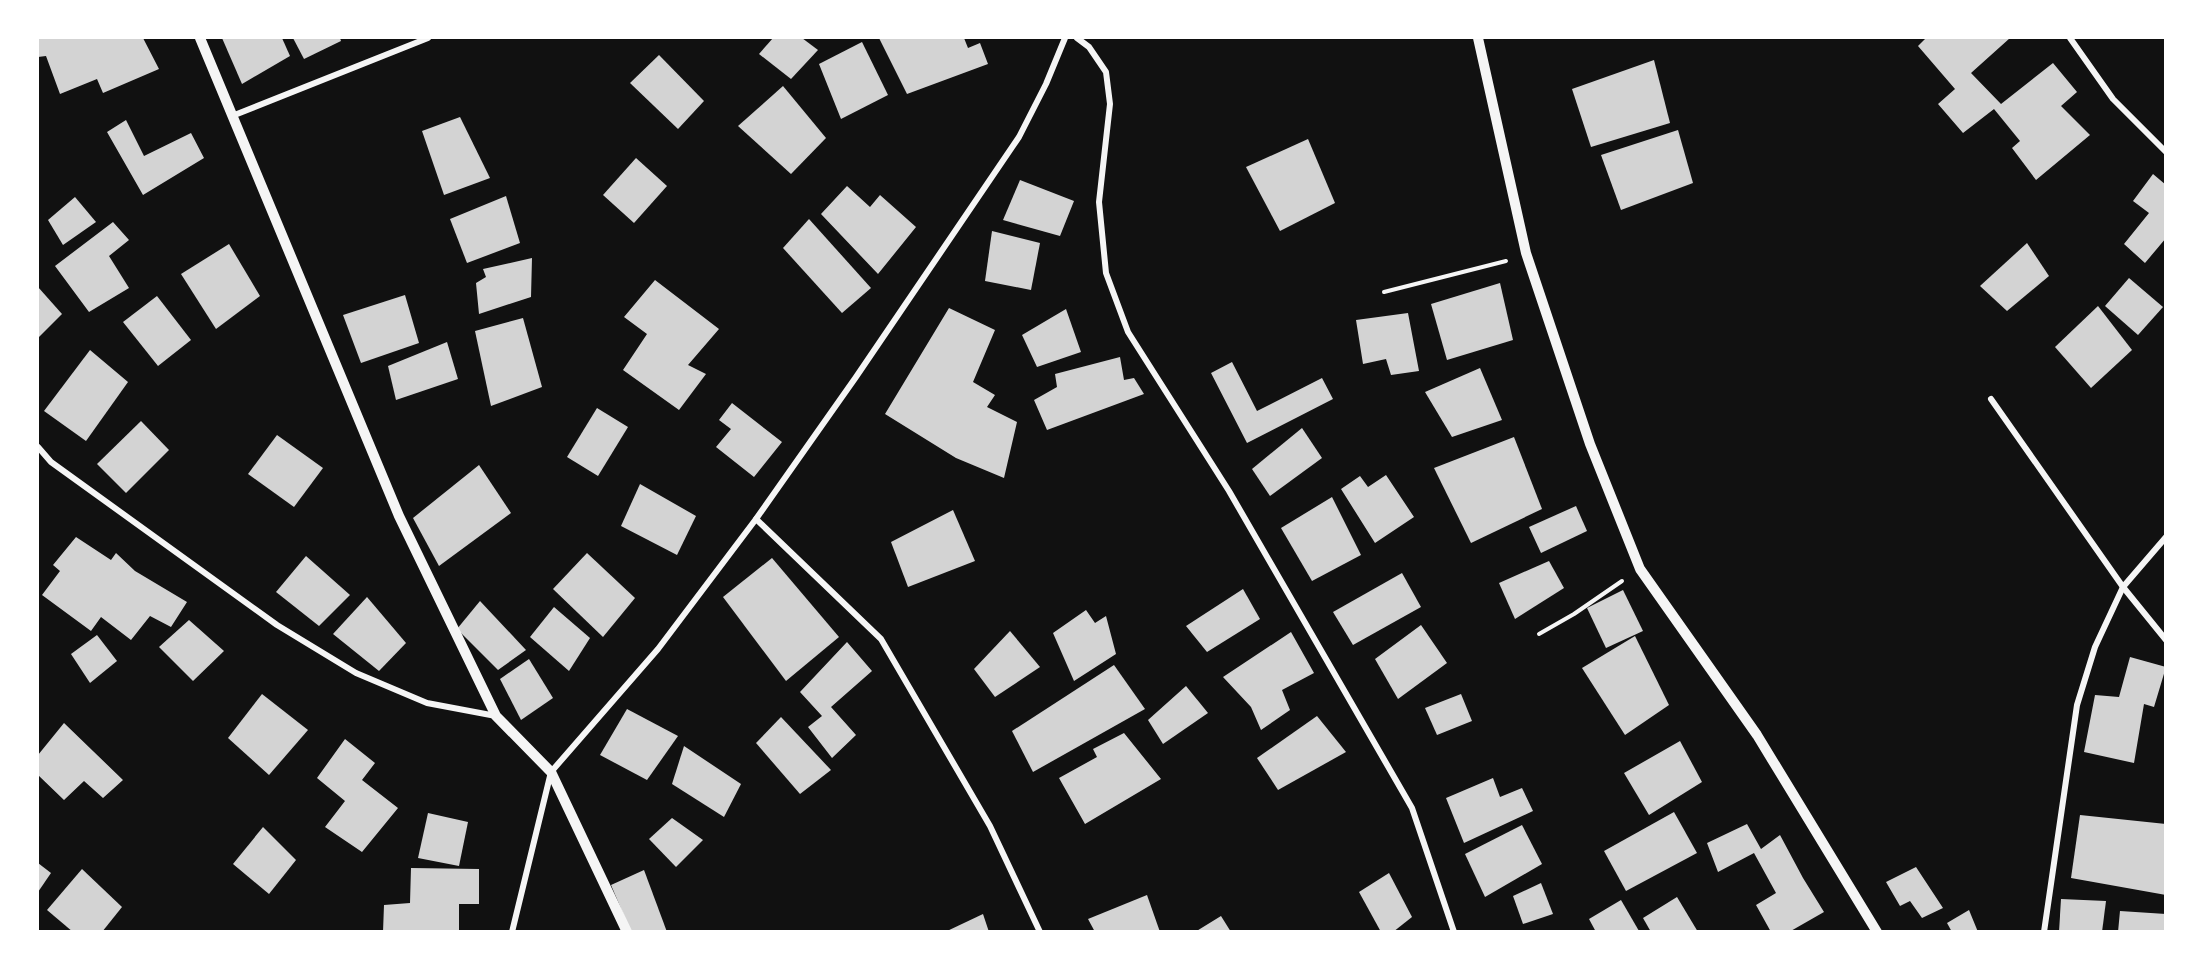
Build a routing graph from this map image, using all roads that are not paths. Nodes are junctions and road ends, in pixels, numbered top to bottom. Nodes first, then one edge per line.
1 (200, 38) edge
2 (428, 38) edge
3 (1065, 38) edge
4 (1077, 38) edge
5 (1478, 38) edge
6 (2070, 38) edge
7 (232, 116) junction
8 (2166, 152) edge
9 (1991, 399) dead end
10 (38, 447) edge
11 (756, 519) junction
12 (2166, 537) edge
13 (2123, 587) junction
14 (2166, 640) edge
15 (496, 717) junction
16 (551, 772) junction
17 (512, 932) edge
18 (627, 932) edge
19 (1040, 932) edge
20 (1454, 932) edge
21 (1878, 932) edge
22 (2044, 932) edge

1 - 7 street
2 - 7 street
3 - 11 street
4 - 20 street
5 - 21 street
6 - 8 street
7 - 15 street
9 - 13 street
10 - 15 street
11 - 16 street
11 - 19 street
12 - 13 street
13 - 14 street
13 - 22 street
15 - 16 street
16 - 17 street
16 - 18 street

